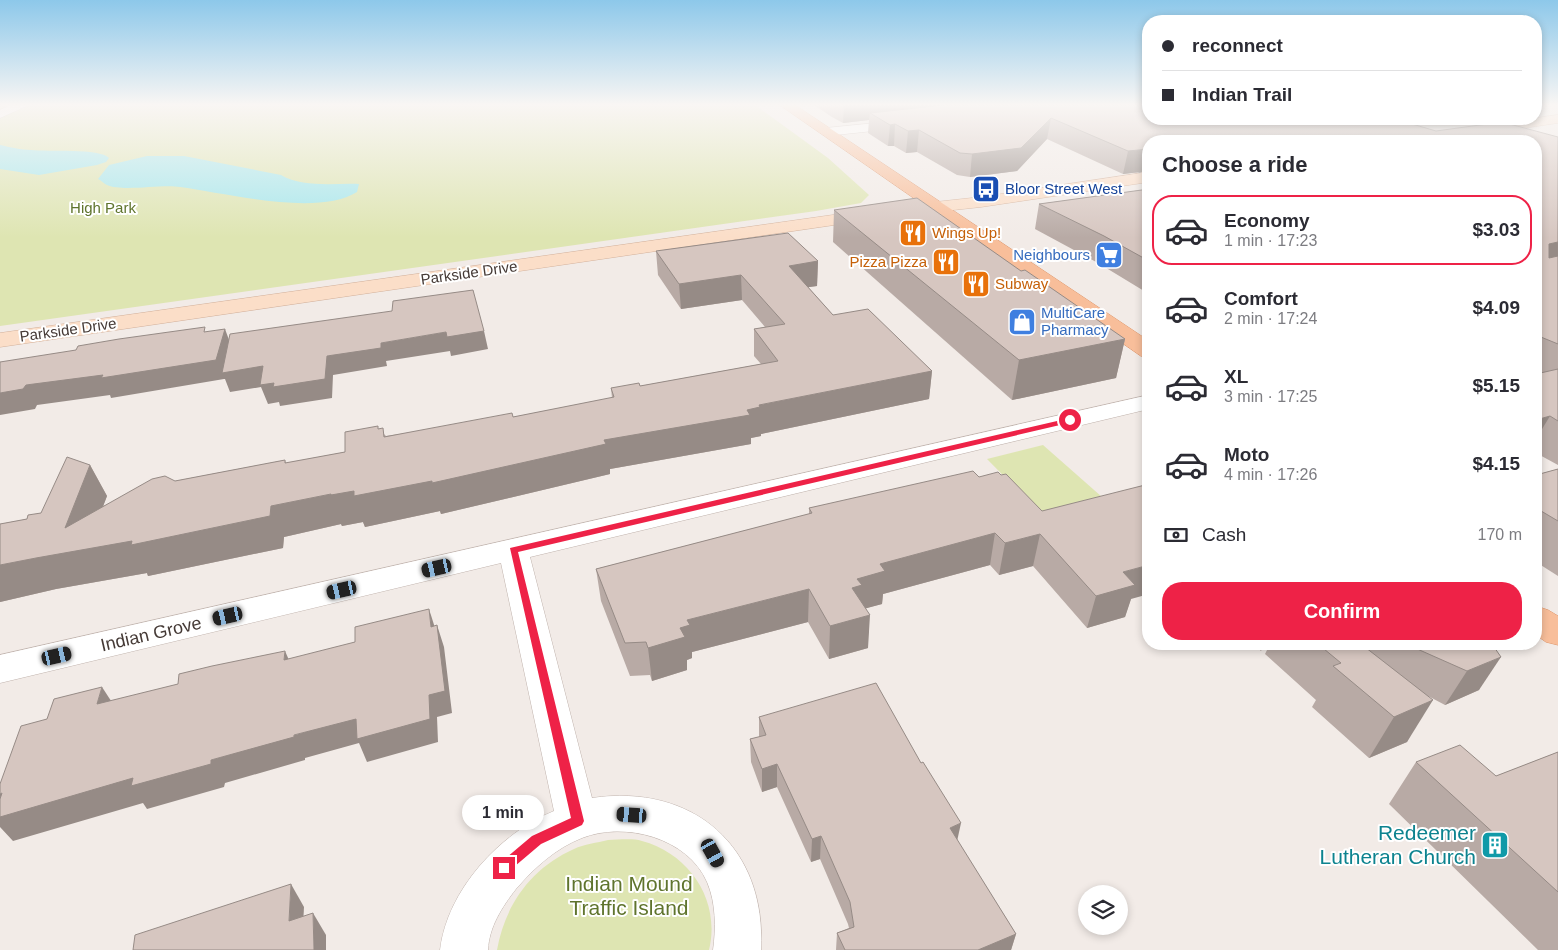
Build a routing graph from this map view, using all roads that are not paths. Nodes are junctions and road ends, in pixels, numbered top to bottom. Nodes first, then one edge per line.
1 (852, 149) edge
2 (1142, 178) edge
3 (937, 206) junction
4 (0, 340) edge
5 (1142, 346) edge
6 (1142, 404) edge
7 (514, 550) junction
8 (1542, 622) edge
9 (1558, 633) edge
10 (0, 669) edge
11 (577, 821) junction
12 (464, 950) edge
13 (737, 950) edge

1 - 3 main road
2 - 3 main road, Parkside Drive
3 - 4 main road, Parkside Drive
3 - 5 main road
6 - 7 street, Indian Grove
7 - 10 street, Indian Grove
7 - 11 street
8 - 9 main road
11 - 12 street
11 - 13 street

